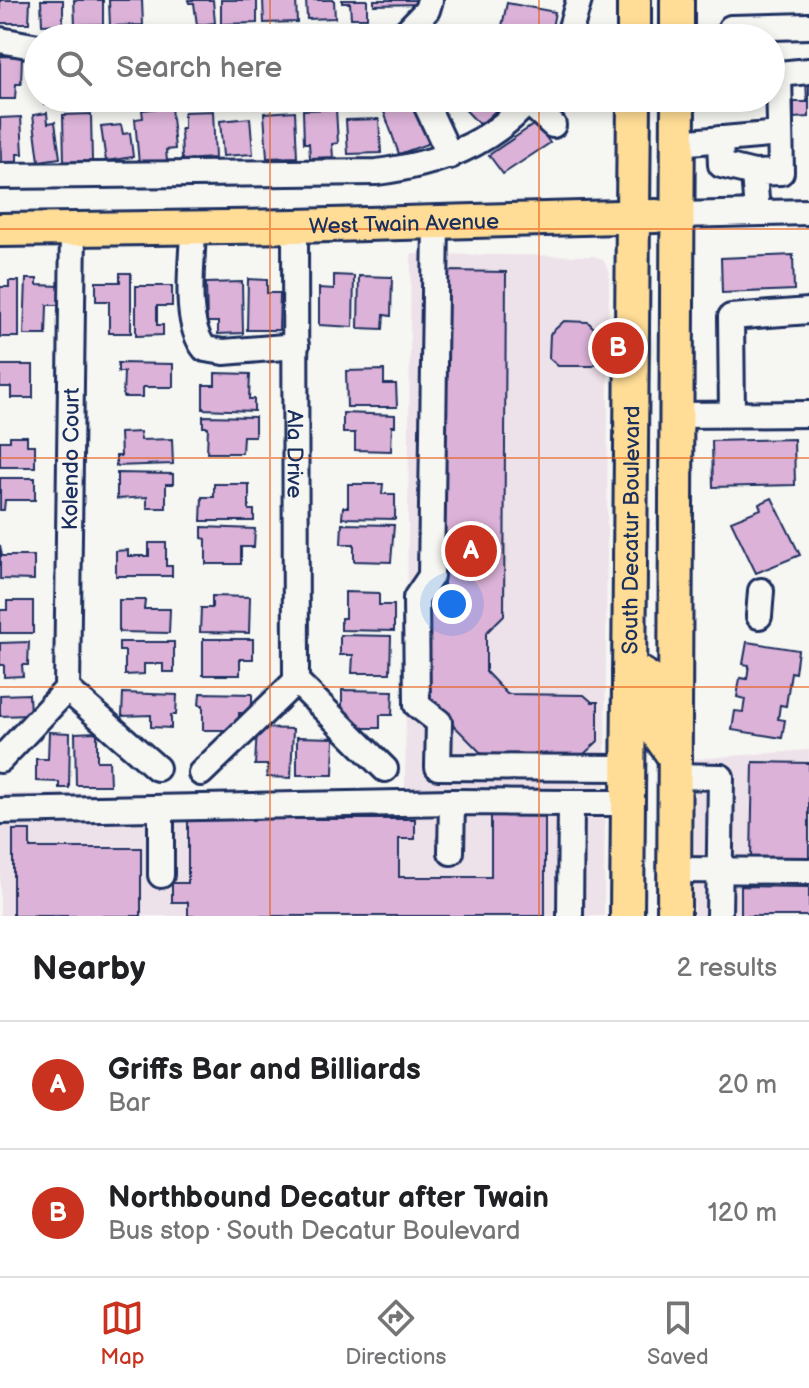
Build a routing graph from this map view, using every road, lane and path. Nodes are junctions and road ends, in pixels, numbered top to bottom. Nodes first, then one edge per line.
1 (430, 0) edge
2 (579, 0) edge
3 (634, 0) edge
4 (677, 0) edge
5 (414, 24) edge
6 (572, 24) edge
7 (634, 24) edge
8 (677, 24) edge
9 (809, 26) edge
10 (785, 27) edge
11 (0, 40) edge
12 (24, 44) edge
13 (809, 71) edge
14 (785, 73) edge
15 (430, 112) edge
16 (518, 112) edge
17 (541, 112) edge
18 (634, 112) edge
19 (678, 112) edge
20 (778, 112) edge
21 (553, 125) dead end
22 (780, 134) junction
23 (720, 139) junction
24 (678, 143) junction
25 (450, 156) junction
26 (754, 173) junction
27 (0, 176) edge
28 (809, 212) edge
29 (757, 213) junction
30 (679, 215) junction
31 (634, 217) junction
32 (436, 222) junction
33 (295, 226) junction
34 (193, 227) junction
35 (73, 229) junction
36 (0, 230) edge
37 (809, 311) edge
38 (296, 346) junction
39 (732, 414) junction
40 (809, 414) edge
41 (677, 415) junction
42 (631, 452) junction
43 (761, 591) dead end
44 (676, 616) junction
45 (759, 616) dead end
46 (629, 672) junction
47 (296, 681) junction
48 (67, 689) junction
49 (0, 760) edge
50 (675, 767) junction
51 (157, 768) dead end
52 (629, 768) junction
53 (385, 769) dead end
54 (201, 773) dead end
55 (452, 802) junction
56 (571, 803) junction
57 (628, 803) junction
58 (161, 808) junction
59 (0, 811) edge
60 (451, 852) dead end
61 (674, 870) junction
62 (719, 871) junction
63 (809, 871) edge
64 (161, 875) dead end
65 (570, 916) edge
66 (627, 916) edge
67 (652, 916) edge
68 (674, 916) edge
69 (719, 916) edge

1 - 5 street
2 - 6 street
3 - 7 main road
4 - 8 main road
9 - 10 street
11 - 12 street
13 - 14 street
15 - 25 street
16 - 25 street
17 - 21 street
18 - 31 main road, South Decatur Boulevard
19 - 24 main road, South Decatur Boulevard
20 - 22 street
22 - 23 street
22 - 26 street
23 - 24 street
23 - 26 street
24 - 30 main road, South Decatur Boulevard
25 - 27 street
26 - 29 street
28 - 29 street, West Twain Avenue
29 - 30 street, West Twain Avenue
30 - 31 main road, West Twain Avenue
30 - 41 main road, South Decatur Boulevard
31 - 32 main road, West Twain Avenue
31 - 42 main road, South Decatur Boulevard
32 - 33 main road, West Twain Avenue
32 - 52 street
33 - 34 main road, West Twain Avenue
33 - 38 street, Ala Drive
34 - 35 main road, West Twain Avenue
34 - 38 street
35 - 36 main road, West Twain Avenue
35 - 48 street, Kolendo Court
37 - 39 street
38 - 47 street, Ala Drive
39 - 40 street
39 - 41 street
41 - 44 main road, South Decatur Boulevard
42 - 44 main road
42 - 46 main road, South Decatur Boulevard
43 - 45 street
44 - 50 main road, South Decatur Boulevard
46 - 50 main road
46 - 52 main road, South Decatur Boulevard
47 - 53 street
47 - 54 street
48 - 49 street
48 - 51 street
50 - 61 main road, South Decatur Boulevard
50 - 62 street
52 - 57 main road, South Decatur Boulevard
55 - 56 street
55 - 58 street
55 - 60 street
56 - 57 street
56 - 65 street
57 - 66 main road, South Decatur Boulevard
57 - 67 main road
58 - 59 street
58 - 64 street
61 - 62 street
61 - 68 main road, South Decatur Boulevard
62 - 63 street
62 - 69 street

